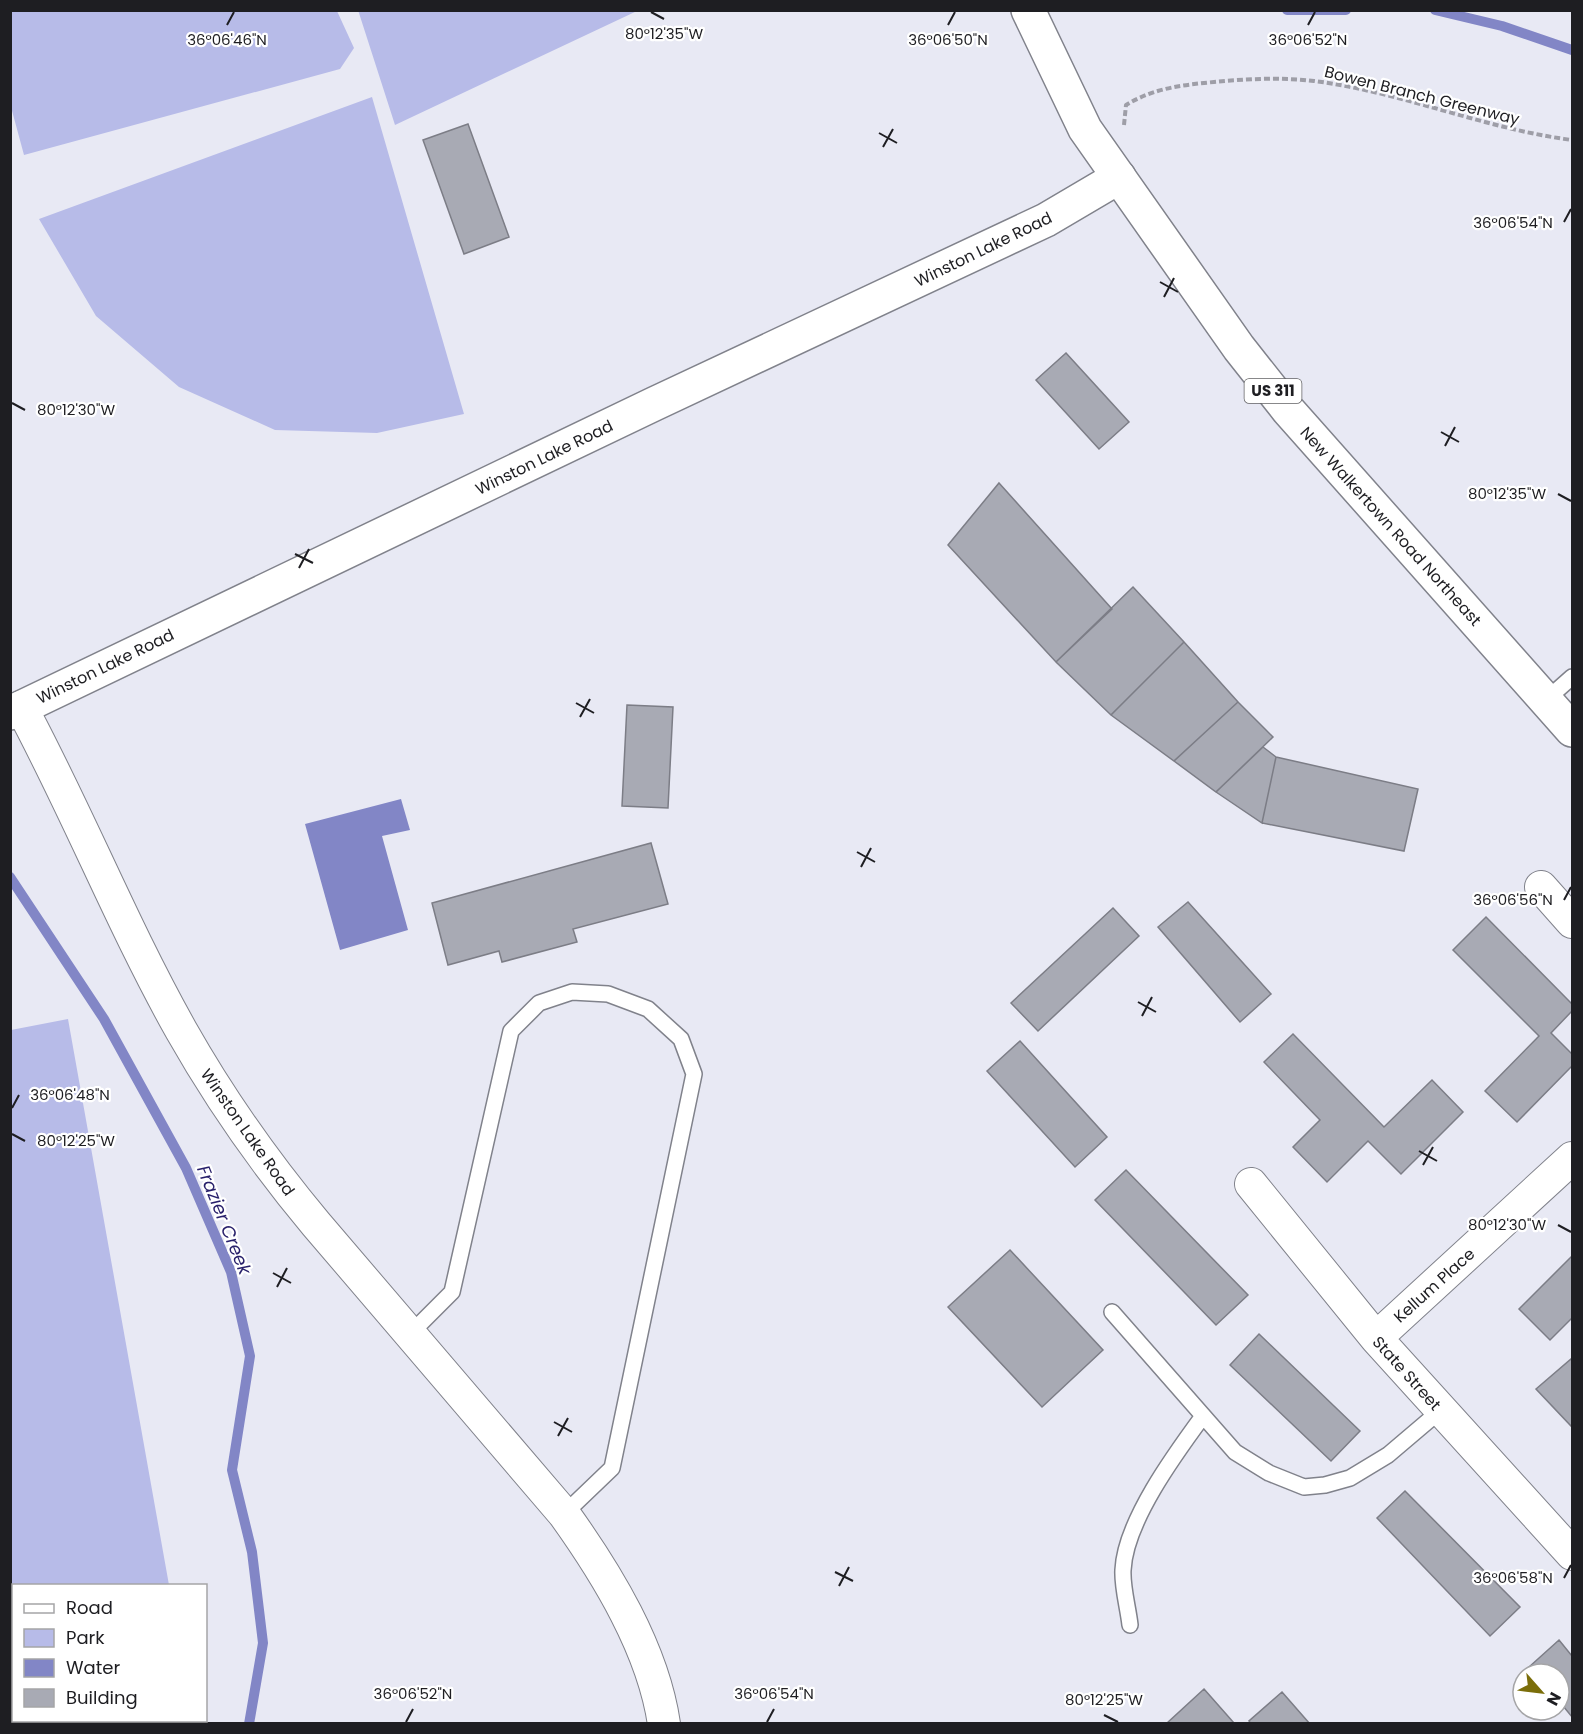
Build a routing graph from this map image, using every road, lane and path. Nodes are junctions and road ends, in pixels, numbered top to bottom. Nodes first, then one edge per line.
1 (1028, 10) edge
2 (1572, 140) edge
3 (1119, 177) junction
4 (1572, 677) edge
5 (1546, 700) junction
6 (16, 710) edge
7 (1572, 730) edge
8 (1541, 887) dead end
9 (1572, 922) edge
10 (1572, 1158) edge
11 (1251, 1184) dead end
12 (1113, 1312) dead end
13 (411, 1333) junction
14 (1376, 1338) junction
15 (1441, 1410) junction
16 (1203, 1416) junction
17 (564, 1514) junction
18 (1572, 1554) edge
19 (1130, 1624) dead end
20 (664, 1724) edge

1 - 3 street, New Walkertown Road Northeast / US 311
2 - 3 path, Bowen Branch Greenway
3 - 5 street, New Walkertown Road Northeast / US 311
3 - 6 street, Winston Lake Road
4 - 5 lane
5 - 7 street, New Walkertown Road Northeast / US 311
6 - 13 street, Winston Lake Road
8 - 9 street
10 - 14 street, Kellum Place
11 - 14 street, State Street
12 - 16 lane
13 - 17 street, Winston Lake Road
13 - 17 lane
14 - 15 street, State Street
15 - 16 lane
15 - 18 street, State Street
16 - 19 lane
17 - 20 street, Winston Lake Road

